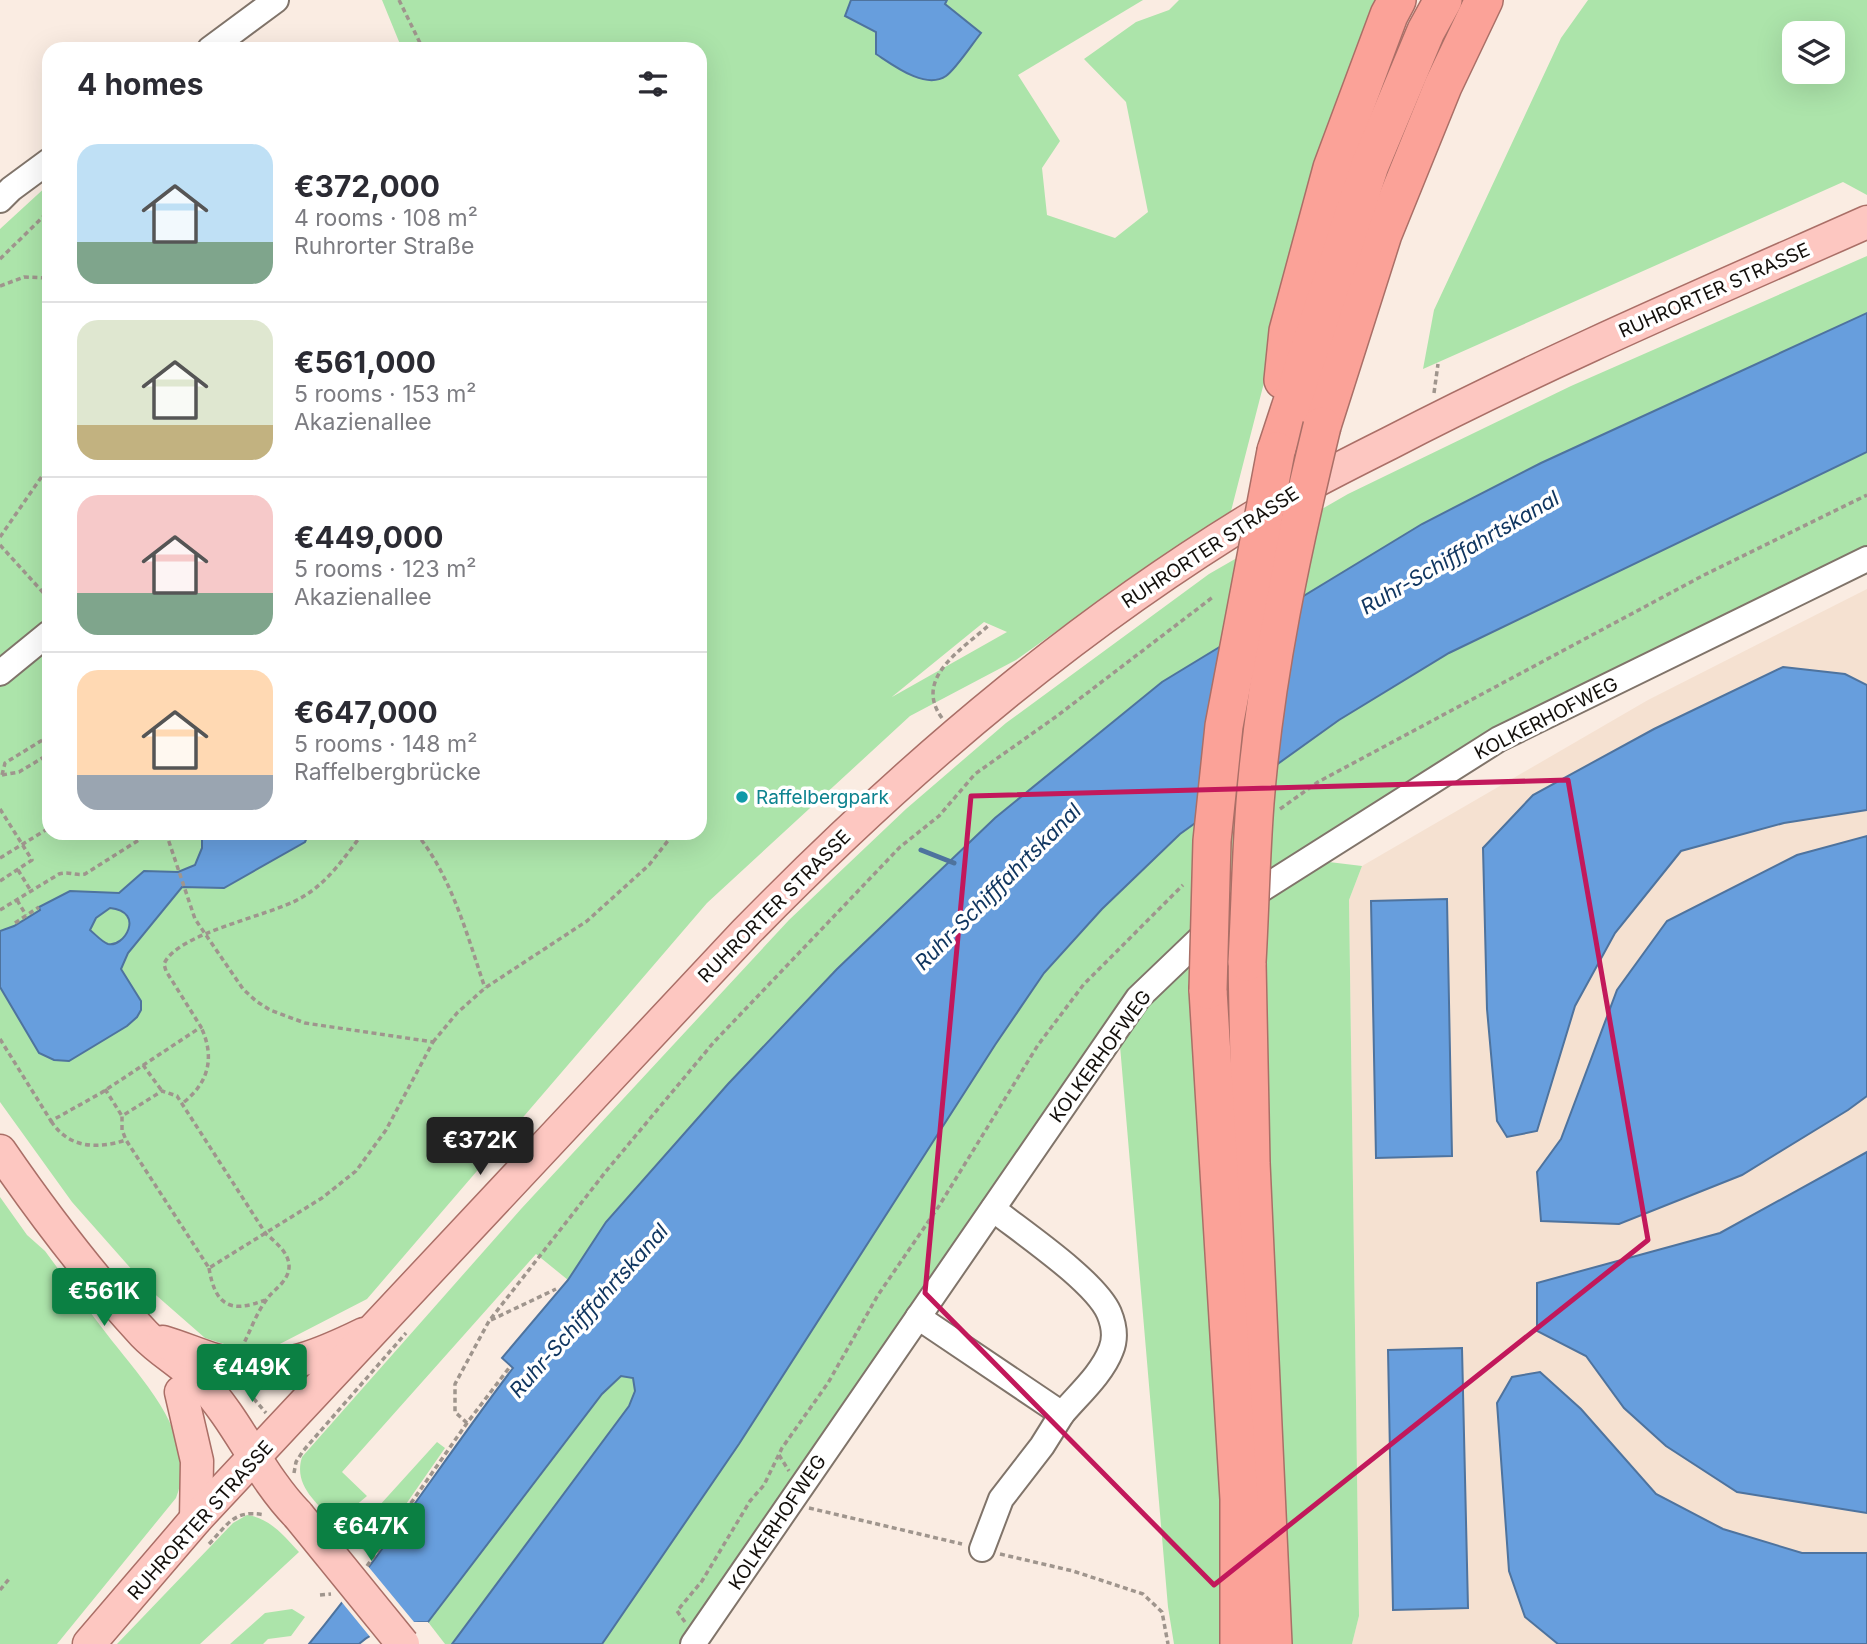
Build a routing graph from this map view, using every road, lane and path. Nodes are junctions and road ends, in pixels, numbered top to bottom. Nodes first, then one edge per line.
1 (276, 0) edge
2 (399, 0) edge
3 (1397, 0) edge
4 (1443, 0) edge
5 (1485, 8) edge
6 (219, 42) edge
7 (420, 42) edge
8 (42, 166) edge
9 (0, 200) edge
10 (42, 218) edge
11 (1867, 222) edge
12 (0, 259) edge
13 (42, 278) edge
14 (0, 286) edge
15 (1276, 451) junction
16 (42, 476) edge
17 (0, 537) edge
18 (0, 545) edge
19 (1867, 559) edge
20 (42, 591) edge
21 (1213, 597) dead end
22 (988, 626) dead end
23 (42, 639) edge
24 (0, 673) edge
25 (955, 733) junction
26 (42, 740) edge
27 (42, 758) edge
28 (1, 775) edge
29 (0, 810) edge
30 (42, 832) edge
31 (139, 840) edge
32 (168, 840) edge
33 (358, 840) edge
34 (420, 840) edge
35 (669, 840) edge
36 (22, 844) junction
37 (0, 858) edge
38 (18, 870) junction
39 (0, 881) edge
40 (31, 891) junction
41 (17, 900) junction
42 (39, 907) dead end
43 (0, 910) edge
44 (26, 915) junction
45 (15, 923) dead end
46 (206, 934) junction
47 (485, 988) junction
48 (201, 1027) junction
49 (0, 1039) edge
50 (433, 1042) junction
51 (143, 1065) junction
52 (106, 1089) junction
53 (162, 1091) junction
54 (183, 1102) junction
55 (122, 1116) junction
56 (51, 1121) junction
57 (126, 1140) junction
58 (0, 1151) edge
59 (993, 1209) junction
60 (266, 1234) junction
61 (209, 1268) junction
62 (556, 1289) dead end
63 (266, 1300) junction
64 (918, 1317) junction
65 (489, 1321) junction
66 (393, 1329) junction
67 (146, 1337) junction
68 (236, 1365) junction
69 (509, 1368) dead end
70 (181, 1392) junction
71 (1062, 1414) junction
72 (467, 1423) junction
73 (254, 1459) junction
74 (293, 1478) dead end
75 (266, 1516) dead end
76 (234, 1517) dead end
77 (196, 1519) junction
78 (982, 1549) dead end
79 (361, 1573) dead end
80 (9, 1578) dead end
81 (0, 1590) edge
82 (332, 1594) dead end
83 (320, 1595) dead end
84 (89, 1644) edge
85 (403, 1644) edge
86 (694, 1644) edge
87 (1239, 1644) edge
88 (1273, 1644) edge

1 - 6 street
2 - 7 path
3 - 15 highway
4 - 15 highway
5 - 88 highway, bridge
8 - 9 street
10 - 12 path
11 - 25 main road, RUHRORTER STRASSE
13 - 14 path
15 - 87 highway, bridge
16 - 17 path
18 - 20 path
19 - 59 street, KOLKERHOFWEG
21 - 65 path
22 - 25 path
23 - 24 street
25 - 66 main road, RUHRORTER STRASSE
26 - 28 path
27 - 28 path
29 - 36 path
30 - 36 path
31 - 40 path
32 - 46 path
33 - 46 path
34 - 47 path
35 - 47 path
36 - 37 path
36 - 38 path
38 - 39 path
38 - 40 path
40 - 41 path
41 - 43 path
41 - 44 path
42 - 44 path
44 - 45 path
46 - 48 path
46 - 50 path
47 - 50 path
48 - 51 path
48 - 54 path
49 - 56 path
50 - 60 path
51 - 52 path
51 - 53 path
52 - 55 path
52 - 56 path
53 - 54 path
53 - 55 path
54 - 60 path
55 - 57 path
56 - 57 path
57 - 61 path
58 - 67 main road
59 - 64 street, KOLKERHOFWEG
59 - 71 street
60 - 61 path
60 - 63 path
61 - 63 path
62 - 65 path
63 - 68 path
64 - 71 street
64 - 86 street, KOLKERHOFWEG
65 - 72 path
66 - 68 main road
66 - 73 main road, RUHRORTER STRASSE
66 - 74 path
67 - 68 main road
67 - 70 main road
67 - 73 main road
69 - 72 path
70 - 73 main road
70 - 77 main road
71 - 78 street
72 - 79 path
73 - 77 main road, RUHRORTER STRASSE
73 - 85 main road, bridge
75 - 76 path
77 - 84 main road, RUHRORTER STRASSE
80 - 81 path
82 - 83 path

